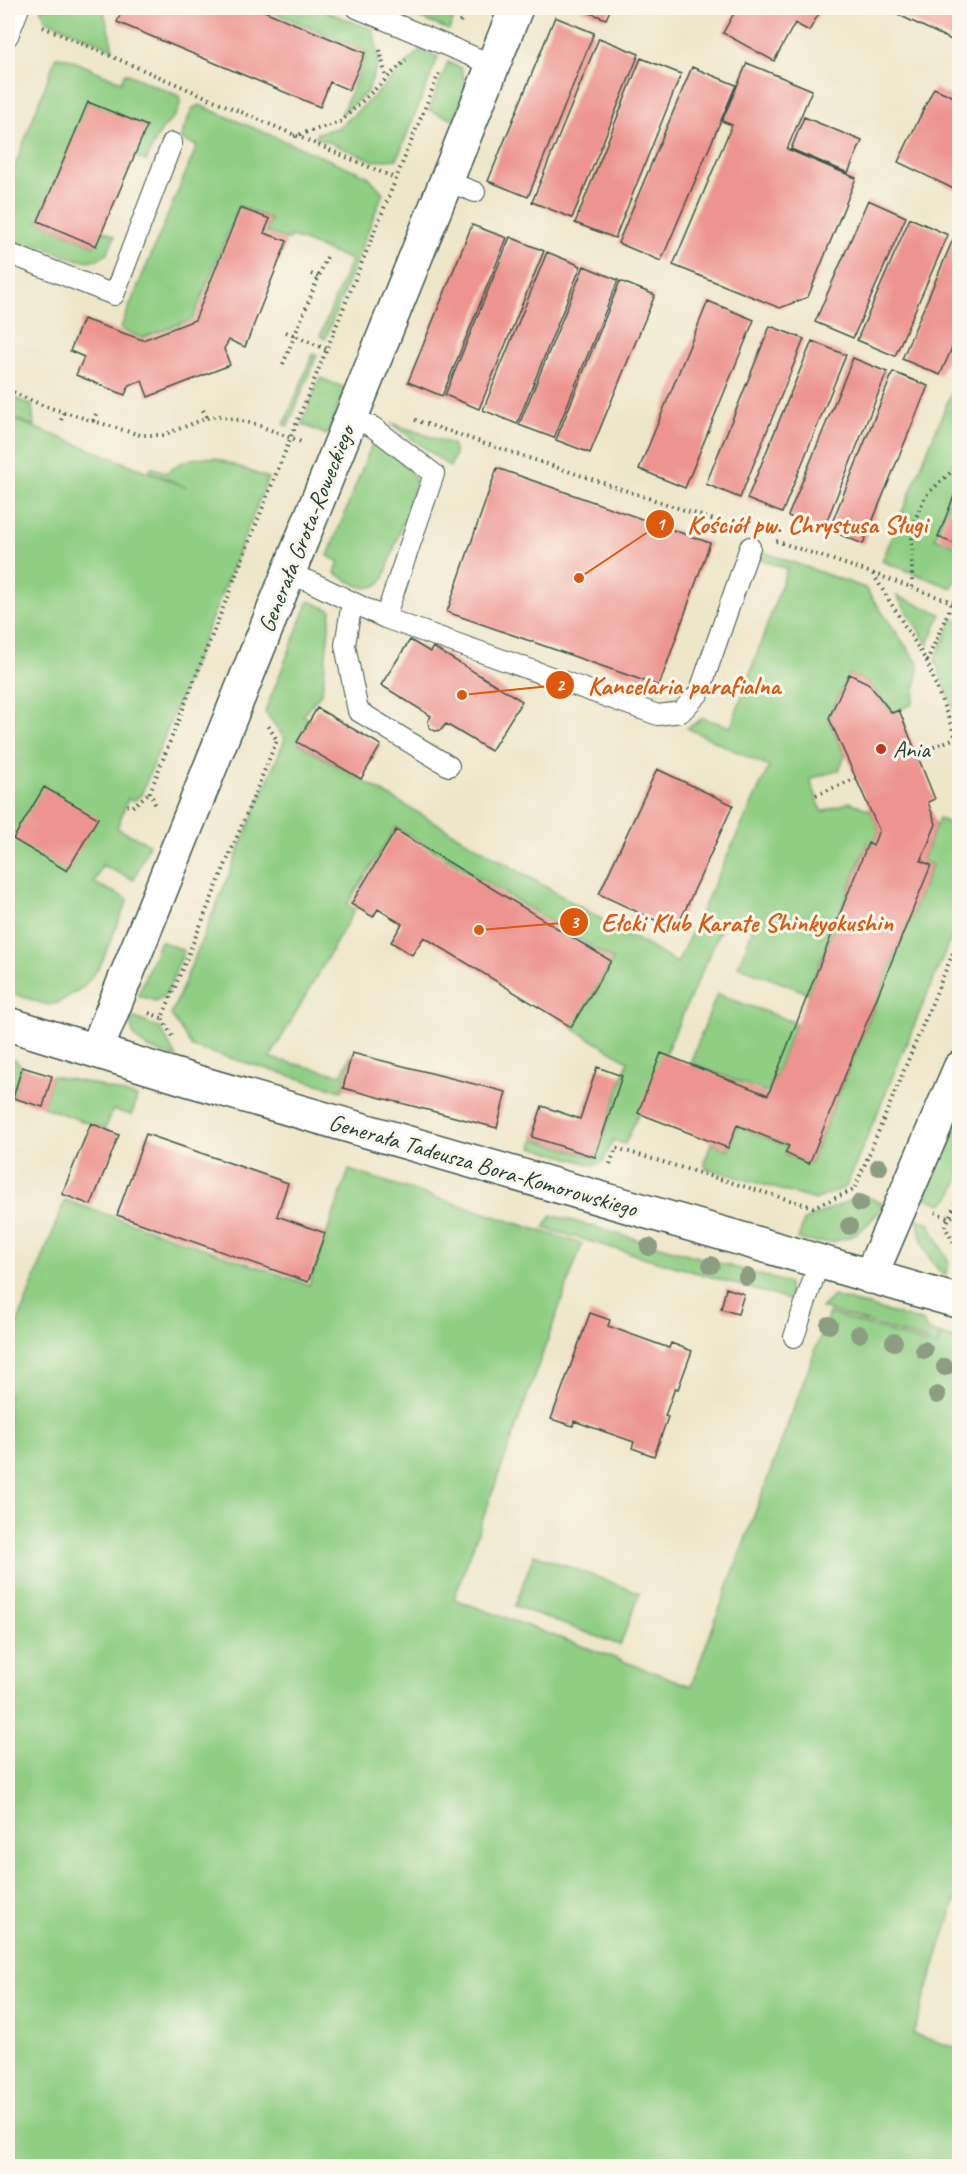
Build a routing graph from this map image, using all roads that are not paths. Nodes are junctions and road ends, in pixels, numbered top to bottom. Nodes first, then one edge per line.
1 (357, 8) edge
2 (516, 8) edge
3 (17, 11) edge
4 (8, 36) edge
5 (493, 66) junction
6 (172, 143) dead end
7 (8, 253) edge
8 (351, 418) junction
9 (750, 547) dead end
10 (288, 574) junction
11 (352, 602) junction
12 (384, 618) junction
13 (449, 766) dead end
14 (8, 1024) edge
15 (96, 1051) junction
16 (960, 1068) edge
17 (819, 1262) junction
18 (870, 1277) junction
19 (960, 1302) edge
20 (794, 1337) dead end

1 - 5 lane
2 - 5 street, Generała Grota-Roweckiego
3 - 4 lane
5 - 8 street, Generała Grota-Roweckiego
6 - 7 lane
8 - 10 street, Generała Grota-Roweckiego
8 - 12 lane
9 - 12 lane
10 - 11 lane
10 - 15 street, Generała Grota-Roweckiego
11 - 12 lane
11 - 13 lane
14 - 15 street, Generała Tadeusza Bora-Komorowskiego
15 - 17 street, Generała Tadeusza Bora-Komorowskiego
16 - 18 street
17 - 18 street, Generała Tadeusza Bora-Komorowskiego
17 - 20 lane
18 - 19 street, Generała Tadeusza Bora-Komorowskiego

